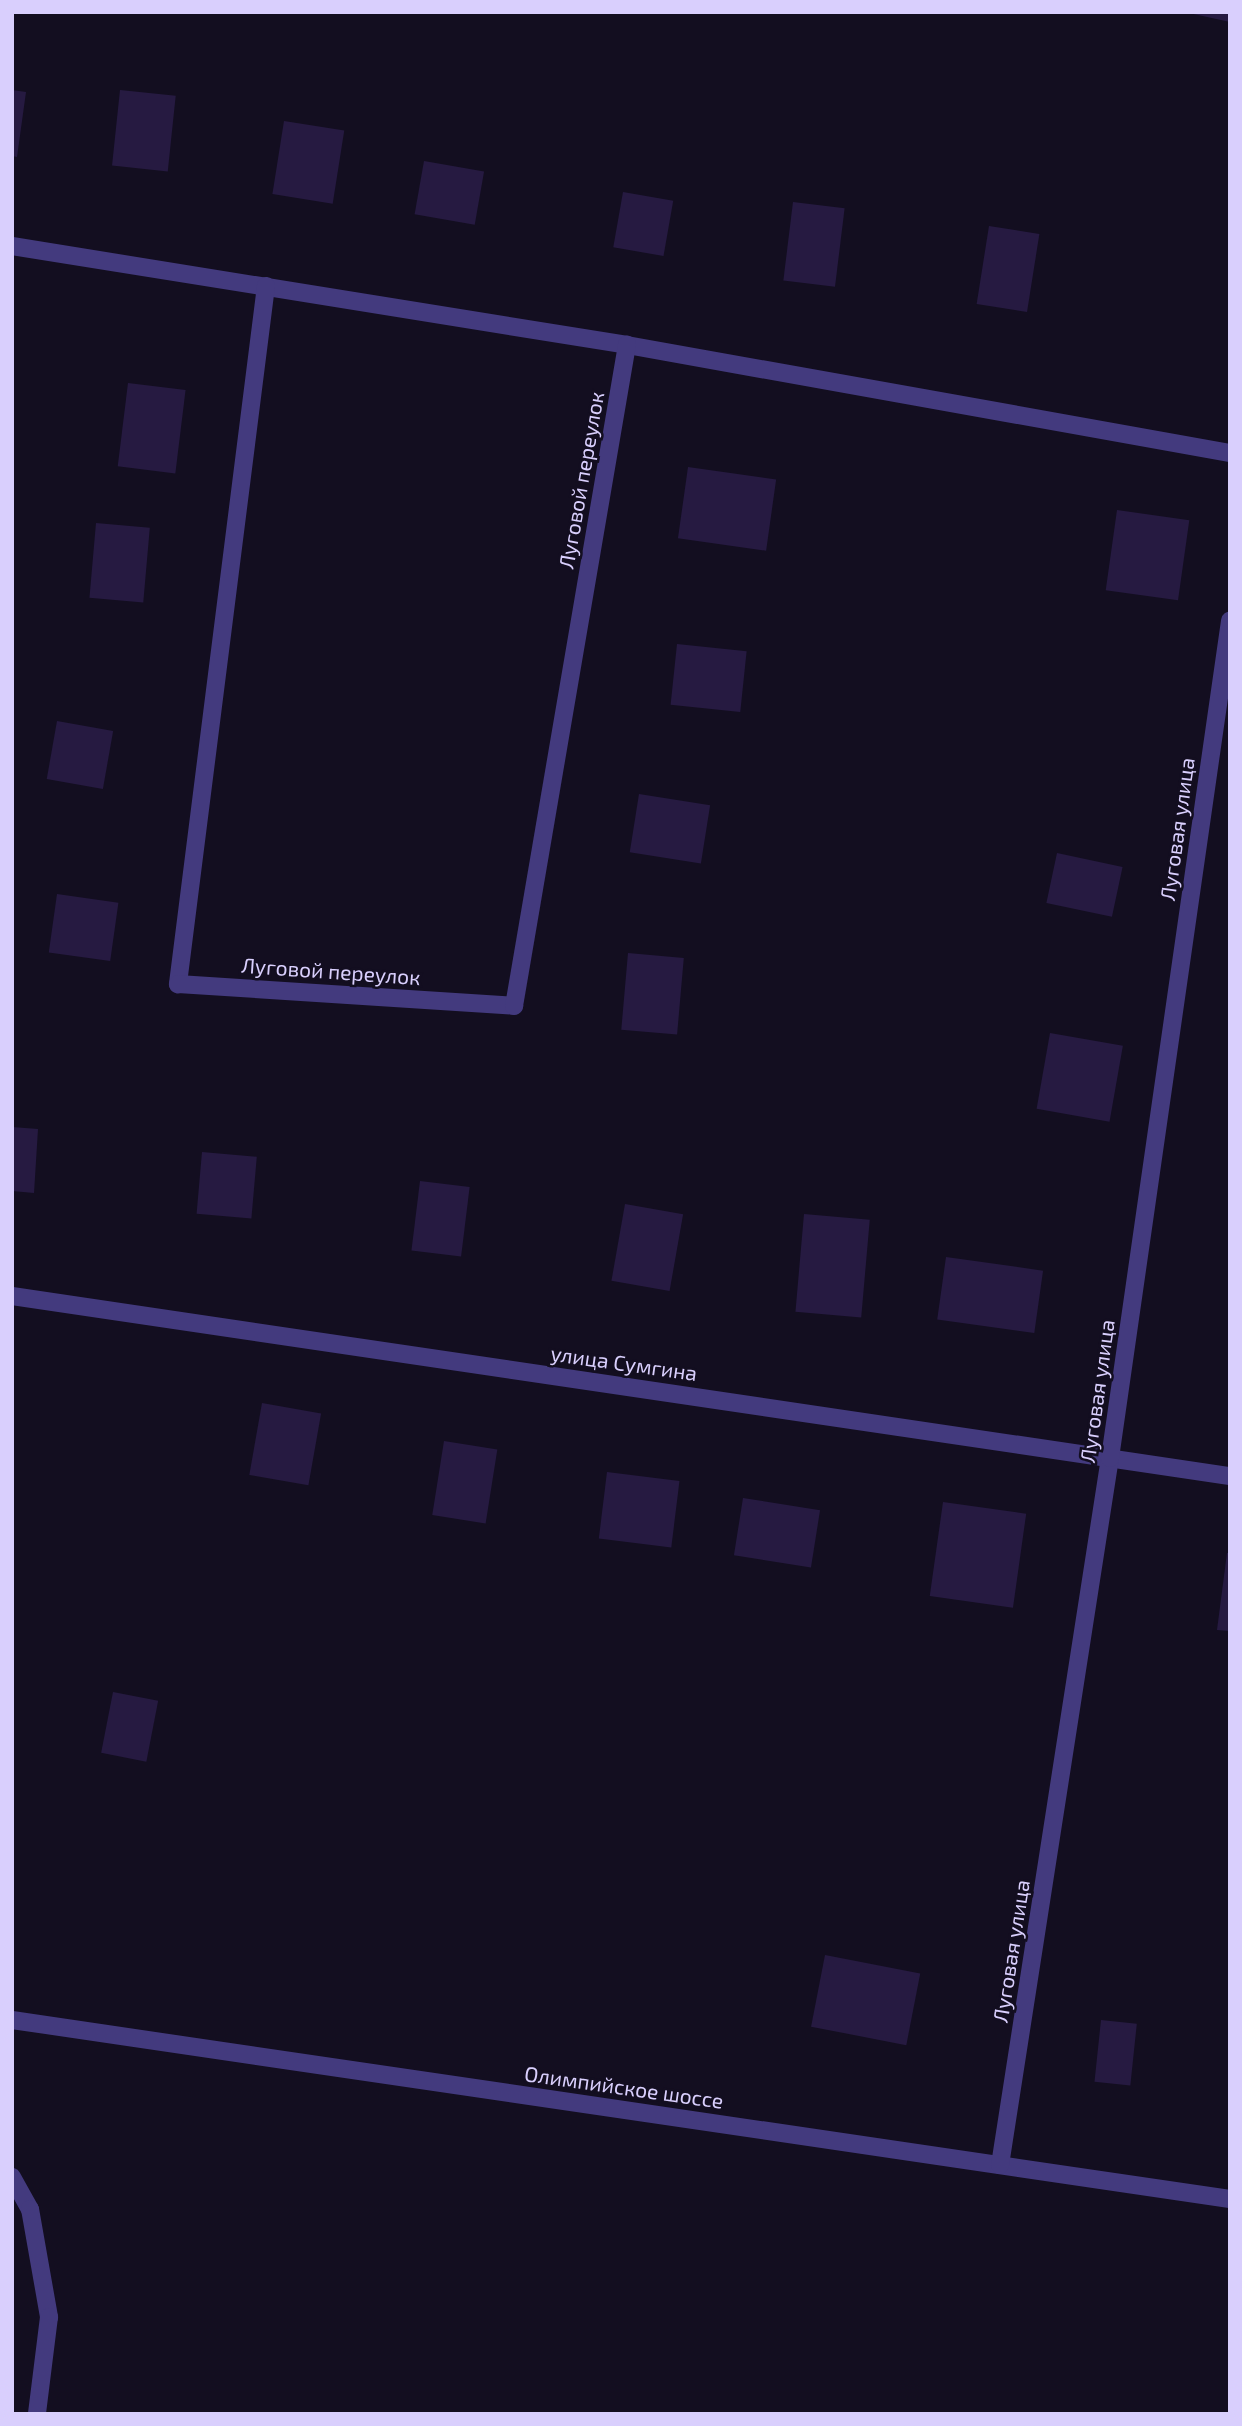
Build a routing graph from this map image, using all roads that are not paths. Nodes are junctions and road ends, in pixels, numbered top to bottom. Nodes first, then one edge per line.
1 (12, 246) edge
2 (266, 286) junction
3 (627, 345) junction
4 (1230, 453) edge
5 (1230, 621) edge
6 (12, 1296) edge
7 (1110, 1458) junction
8 (1230, 1476) edge
9 (12, 2020) edge
10 (1000, 2165) junction
11 (12, 2177) edge
12 (1230, 2199) edge
13 (40, 2413) edge

1 - 2 street
2 - 3 street
2 - 3 street, Луговой переулок
3 - 4 street
5 - 7 street, Луговая улица
6 - 7 street, улица Сумгина
7 - 8 street, улица Сумгина
7 - 10 street, Луговая улица
9 - 10 street, Олимпийское шоссе
10 - 12 street, Олимпийское шоссе
11 - 13 street

